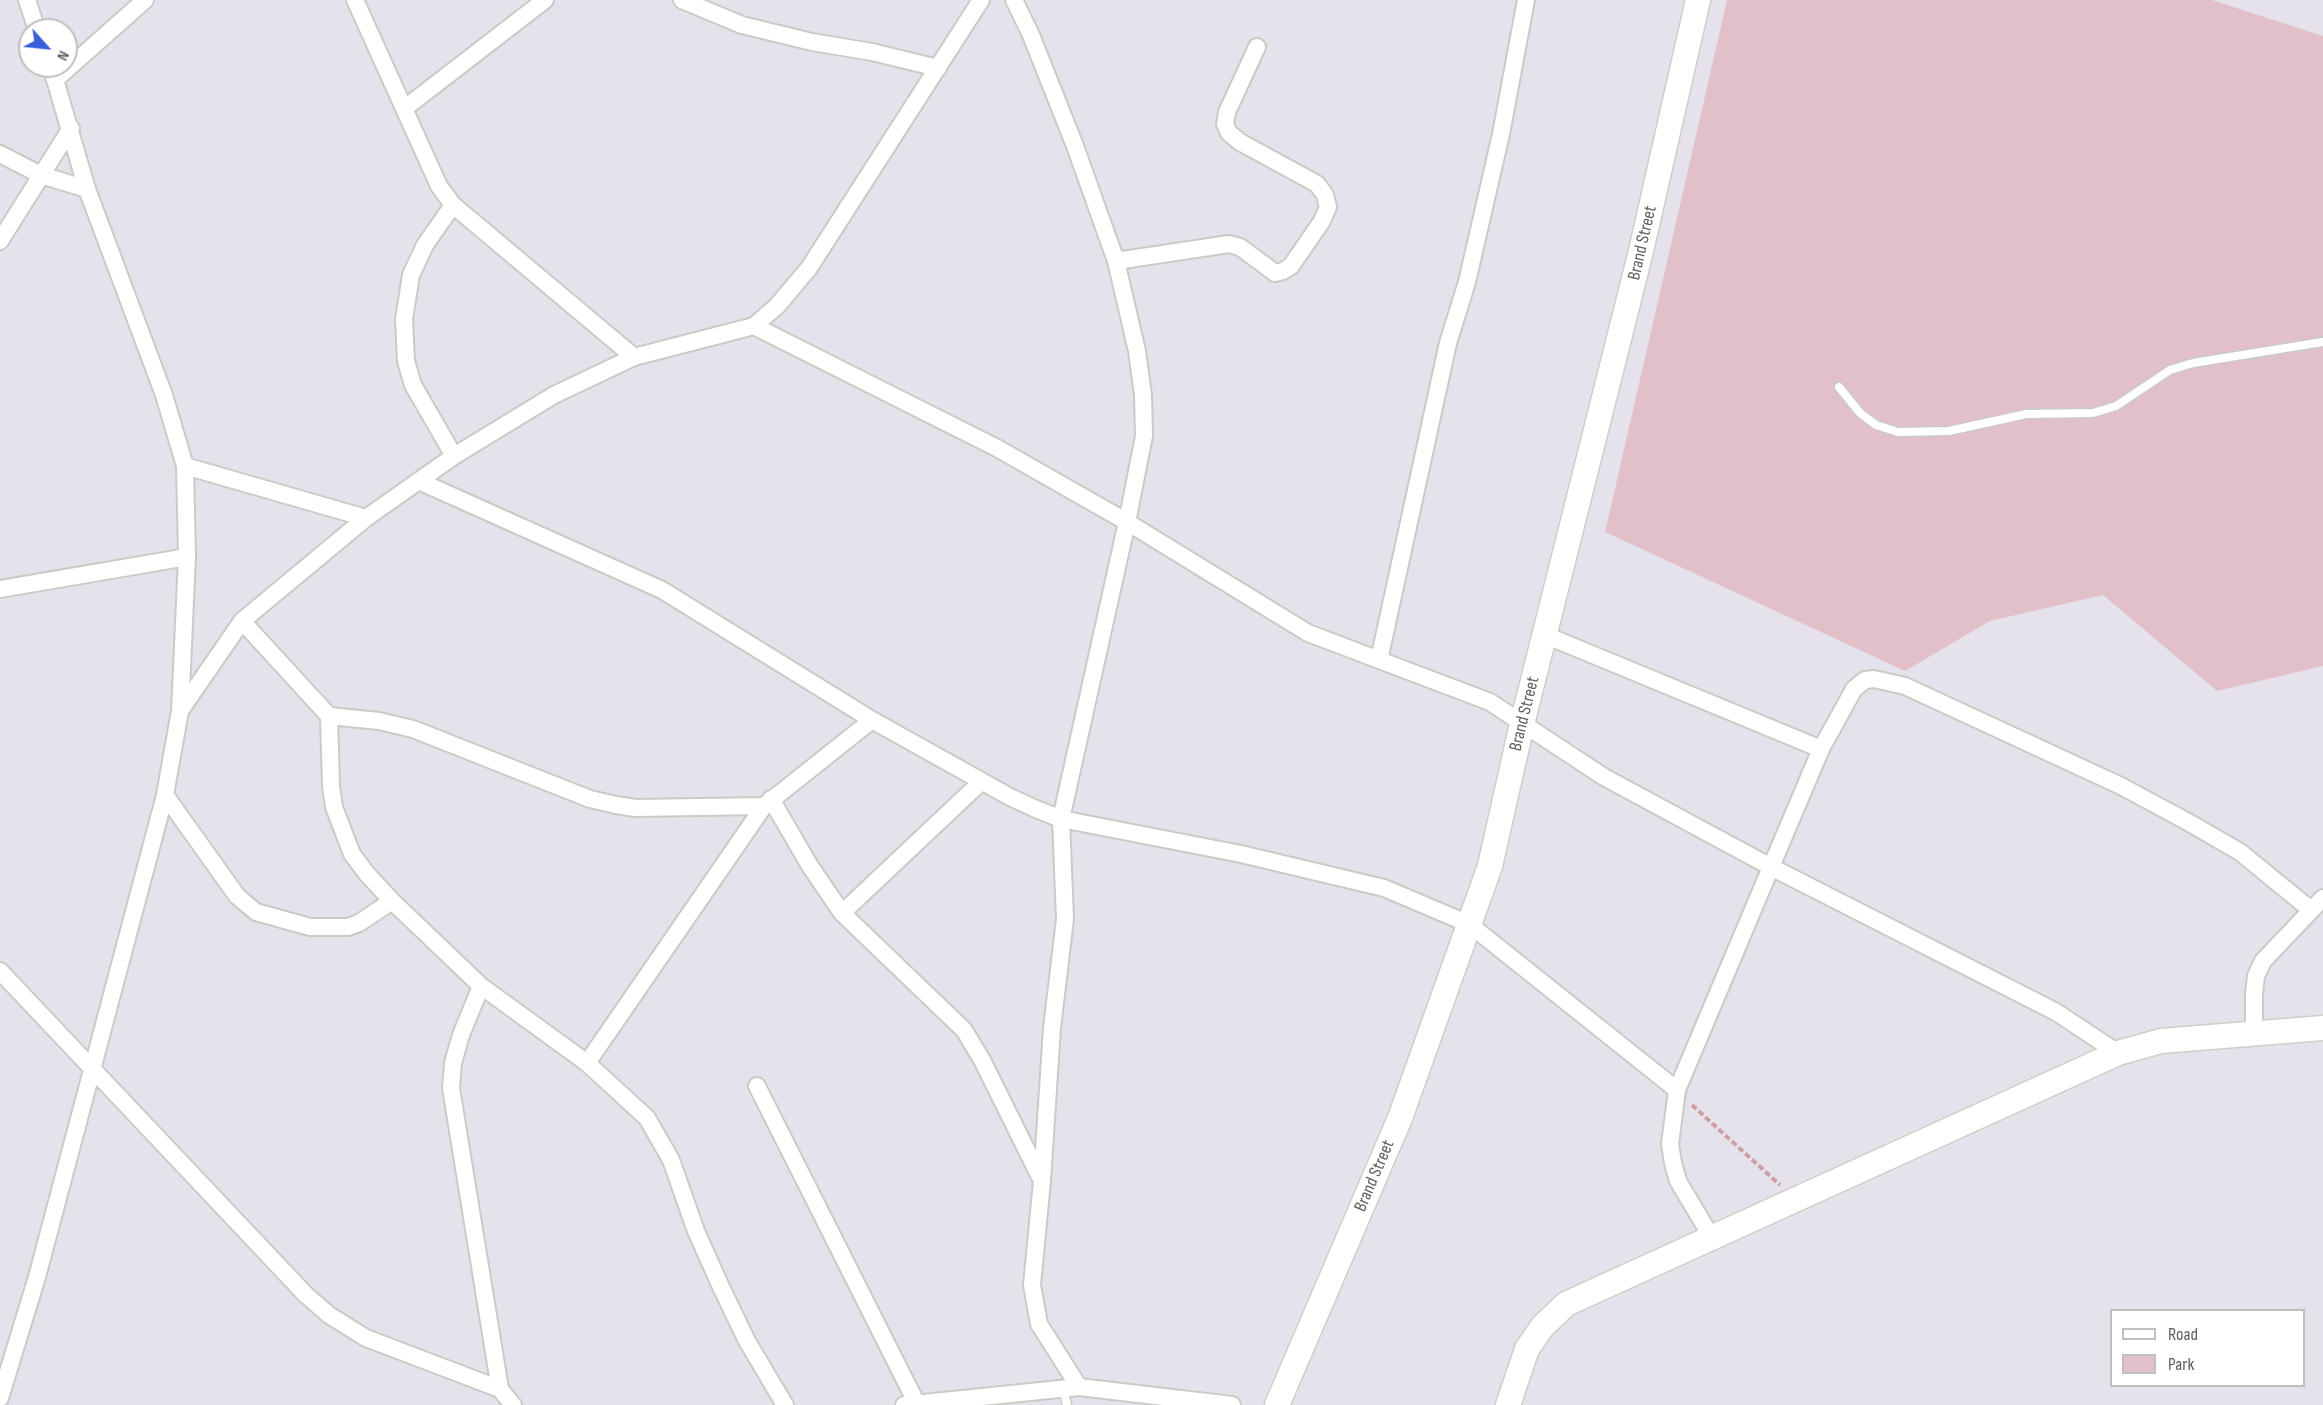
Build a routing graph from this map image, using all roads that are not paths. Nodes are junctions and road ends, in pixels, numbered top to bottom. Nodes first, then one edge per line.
1 (27, 0) edge
2 (146, 0) edge
3 (355, 0) edge
4 (545, 0) edge
5 (682, 0) edge
6 (981, 0) edge
7 (1014, 0) edge
8 (1527, 0) edge
9 (1698, 0) edge
10 (33, 18) edge
11 (1257, 47) dead end
12 (78, 54) edge
13 (938, 68) junction
14 (56, 78) edge
15 (405, 108) junction
16 (71, 128) junction
17 (0, 154) edge
18 (41, 175) junction
19 (87, 189) junction
20 (453, 205) junction
21 (0, 241) edge
22 (1116, 261) junction
23 (754, 326) junction
24 (2323, 342) edge
25 (634, 357) junction
26 (1839, 387) dead end
27 (454, 456) junction
28 (185, 466) junction
29 (421, 482) junction
30 (366, 518) junction
31 (1127, 522) junction
32 (187, 558) junction
33 (0, 589) edge
34 (242, 621) junction
35 (1545, 635) junction
36 (1379, 660) junction
37 (180, 711) junction
38 (329, 716) junction
39 (872, 720) junction
40 (1522, 724) junction
41 (1821, 749) junction
42 (981, 782) junction
43 (165, 795) junction
44 (767, 803) junction
45 (1061, 819) junction
46 (1771, 867) junction
47 (392, 901) junction
48 (2317, 904) edge
49 (842, 913) junction
50 (1469, 924) junction
51 (0, 971) edge
52 (481, 986) junction
53 (2323, 1028) edge
54 (2254, 1034) junction
55 (2118, 1053) junction
56 (587, 1062) junction
57 (91, 1066) junction
58 (757, 1086) dead end
59 (1677, 1090) junction
60 (1042, 1181) junction
61 (1712, 1238) junction
62 (1071, 1387) junction
63 (500, 1389) junction
64 (0, 1398) edge
65 (1160, 1400) edge
66 (910, 1404) edge
67 (513, 1405) edge
68 (785, 1405) edge
69 (1067, 1405) edge
70 (1232, 1405) edge
71 (1277, 1405) edge
72 (1508, 1405) edge

1 - 10 street
2 - 12 street
3 - 15 street
4 - 15 street
5 - 13 street
6 - 13 street
7 - 22 street
8 - 36 street
9 - 35 street, Brand Street
11 - 22 street
13 - 23 street
14 - 16 street
15 - 20 street
16 - 18 street
16 - 19 street
17 - 18 street
18 - 19 street
18 - 21 street
19 - 28 street
20 - 25 street
20 - 27 street
22 - 31 street
23 - 25 street
23 - 31 street
24 - 26 lane
25 - 27 street
27 - 29 street
28 - 30 street
28 - 32 street
29 - 30 street
29 - 39 street
30 - 34 street
31 - 36 street
31 - 45 street
32 - 33 street
32 - 37 street
34 - 37 street
34 - 38 street
35 - 40 street, Brand Street
35 - 41 street
36 - 40 street
37 - 43 street
38 - 44 street
38 - 47 street
39 - 42 street
39 - 44 street
40 - 46 street
40 - 50 street, Brand Street
41 - 46 street
41 - 48 street
42 - 45 street
42 - 49 street
43 - 47 street
43 - 57 street
44 - 49 street
44 - 56 street
45 - 50 street
45 - 60 street
46 - 55 street
46 - 59 street
47 - 52 street
48 - 54 street
49 - 60 street
50 - 59 street
50 - 71 street, Brand Street
51 - 57 street
52 - 56 street
52 - 63 street
53 - 54 street
54 - 55 street
55 - 61 street
56 - 68 street
57 - 63 street
57 - 64 street
58 - 66 street
59 - 61 street
60 - 62 street
61 - 72 street
62 - 65 street
62 - 66 street
62 - 69 lane
63 - 67 street
65 - 70 street

